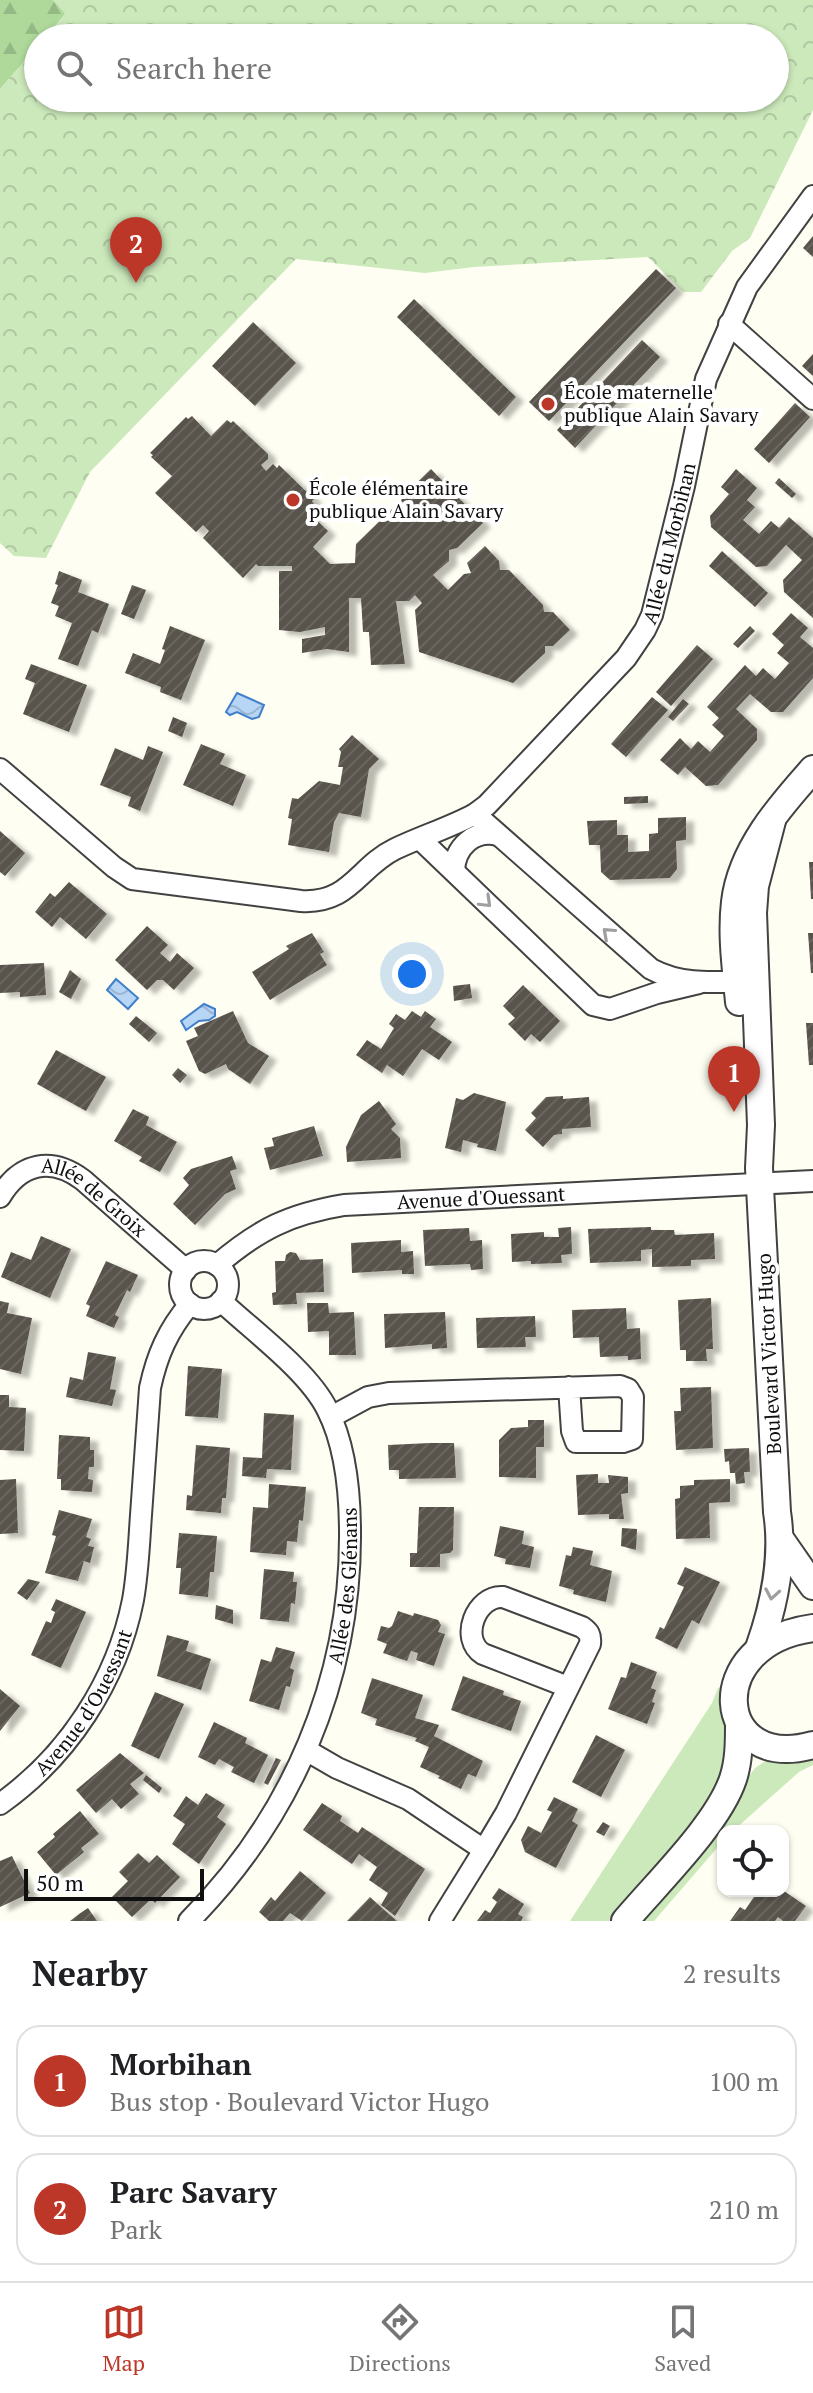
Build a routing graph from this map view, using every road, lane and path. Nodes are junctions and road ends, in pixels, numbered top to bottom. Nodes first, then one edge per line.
1 (813, 196) edge
2 (729, 324) junction
3 (813, 399) edge
4 (0, 769) edge
5 (813, 769) edge
6 (475, 814) junction
7 (498, 835) junction
8 (421, 840) junction
9 (454, 871) junction
10 (640, 961) junction
11 (746, 981) junction
12 (699, 983) junction
13 (622, 1004) junction
14 (759, 1176) junction
15 (813, 1181) edge
16 (0, 1197) edge
17 (217, 1265) junction
18 (186, 1270) junction
19 (221, 1301) junction
20 (190, 1304) junction
21 (569, 1387) dead end
22 (331, 1417) junction
23 (781, 1540) junction
24 (813, 1586) edge
25 (813, 1628) edge
26 (759, 1648) junction
27 (568, 1687) junction
28 (739, 1724) junction
29 (813, 1745) edge
30 (773, 1748) junction
31 (306, 1750) junction
32 (733, 1781) junction
33 (0, 1804) edge
34 (484, 1850) junction
35 (189, 1921) edge
36 (440, 1921) edge
37 (625, 1921) edge

1 - 2 street, Allée du Morbihan
2 - 3 street
2 - 6 street, Allée du Morbihan
4 - 8 street, Allée du Morbihan
5 - 11 street, Boulevard Victor Hugo
6 - 7 street
6 - 8 street, Allée du Morbihan
7 - 9 street
10 -> 7 street
8 - 9 street
9 -> 13 street
10 - 12 street
10 - 13 street
11 - 12 street
11 - 14 street, Boulevard Victor Hugo
12 - 13 street
14 - 15 street, Avenue d'Ouessant
14 - 17 street, Avenue d'Ouessant
14 - 23 street, Boulevard Victor Hugo
16 - 18 street, Allée de Groix
17 - 18 street
17 - 19 street
18 - 20 street
19 - 20 street
19 - 22 street, Allée des Glénans
20 - 33 street, Avenue d'Ouessant
21 - 22 street
22 - 31 street, Allée des Glénans
23 - 24 street, Boulevard Victor Hugo
23 -> 26 street, Boulevard Victor Hugo
25 - 26 street
26 - 28 street, Boulevard Victor Hugo
27 - 27 street
27 - 34 street
28 - 30 street
28 - 32 street, Boulevard Victor Hugo
29 - 30 street
30 - 32 street
31 - 34 street
31 - 35 street, Allée des Glénans
32 - 37 street
34 - 36 street

